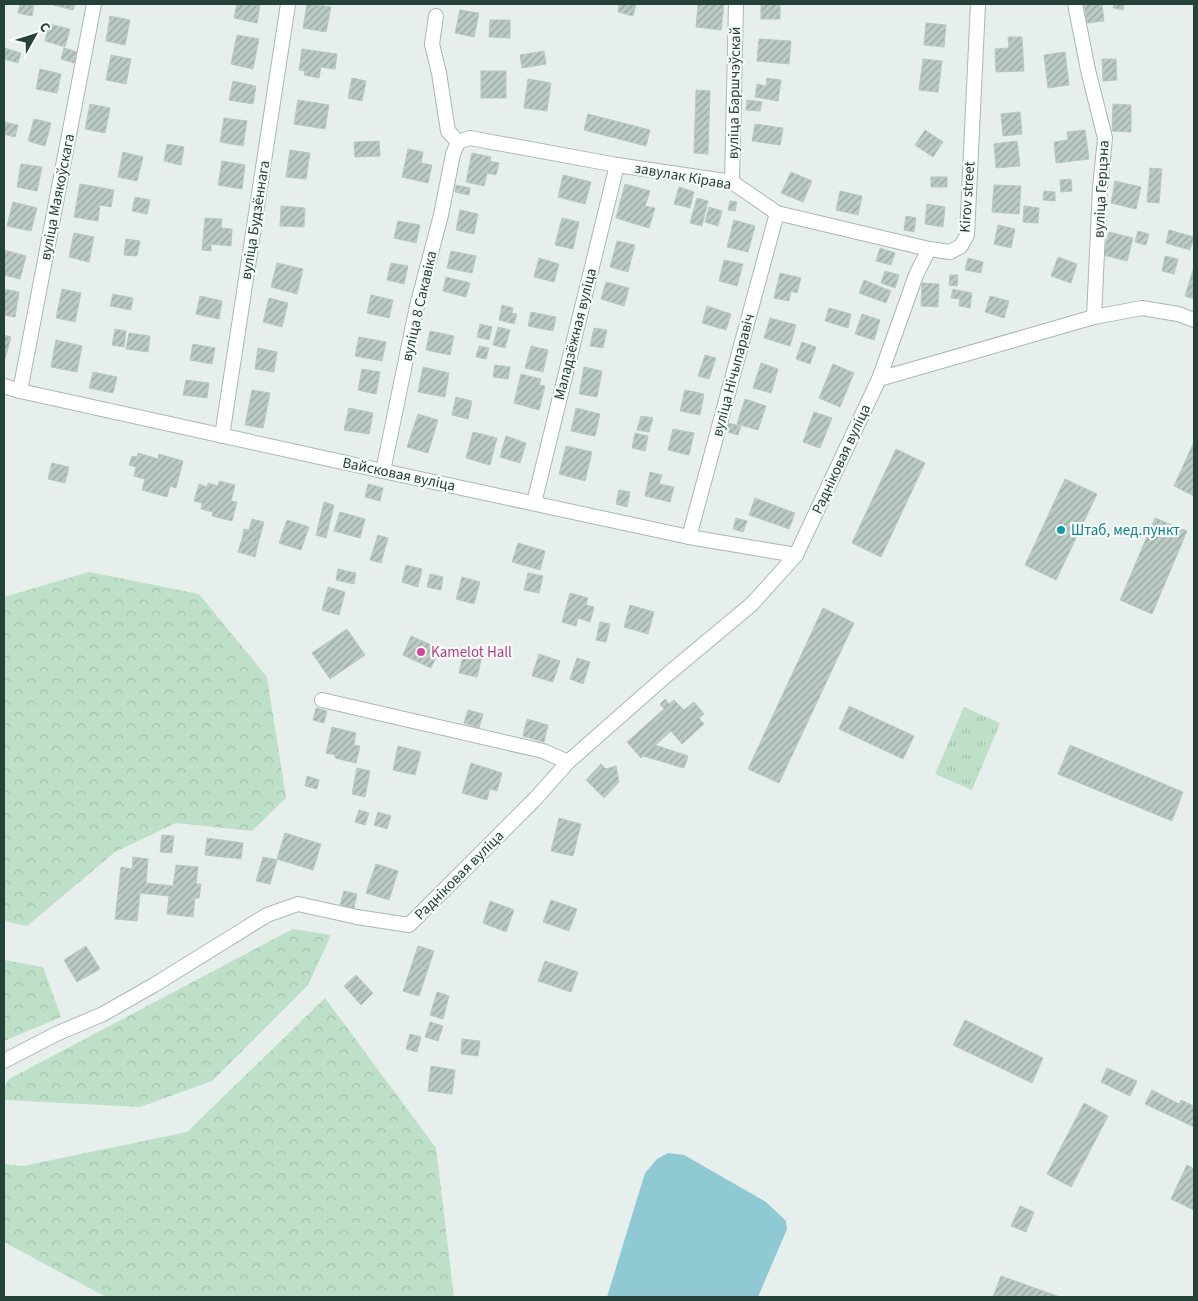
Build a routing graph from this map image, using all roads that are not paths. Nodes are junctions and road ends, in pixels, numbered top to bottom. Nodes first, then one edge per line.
1 (94, 4) edge
2 (288, 4) edge
3 (736, 4) edge
4 (978, 4) edge
5 (1075, 4) edge
6 (436, 16) dead end
7 (458, 142) junction
8 (617, 165) junction
9 (732, 182) junction
10 (776, 213) junction
11 (928, 249) junction
12 (1094, 317) junction
13 (1194, 320) edge
14 (879, 379) junction
15 (4, 386) edge
16 (20, 391) junction
17 (222, 436) junction
18 (383, 471) junction
19 (534, 503) junction
20 (689, 537) junction
21 (796, 555) junction
22 (322, 700) dead end
23 (568, 762) junction
24 (4, 1061) edge

1 - 16 street, вуліца Маякоўскага
2 - 17 street, вуліца Будзённага
3 - 9 street, вуліца Баршчэўскай
4 - 11 street, Kirov street
5 - 12 street, вуліца Герцэна
6 - 7 street
7 - 8 street, завулак Кірава
7 - 18 street, вуліца 8 Сакавіка
8 - 9 street, завулак Кірава
8 - 19 street, Маладзёжная вуліца
9 - 10 street, завулак Кірава
10 - 11 street, завулак Кірава
10 - 20 street, вуліца Нічыпаравіч
11 - 14 street
12 - 13 street
12 - 14 street
14 - 21 street, Радніковая вуліца
15 - 16 street, Вайсковая вуліца
16 - 17 street, Вайсковая вуліца
17 - 18 street, Вайсковая вуліца
18 - 19 street, Вайсковая вуліца
19 - 20 street, Вайсковая вуліца
20 - 21 street, Вайсковая вуліца
21 - 23 street, Радніковая вуліца
22 - 23 street
23 - 24 street, Радніковая вуліца

